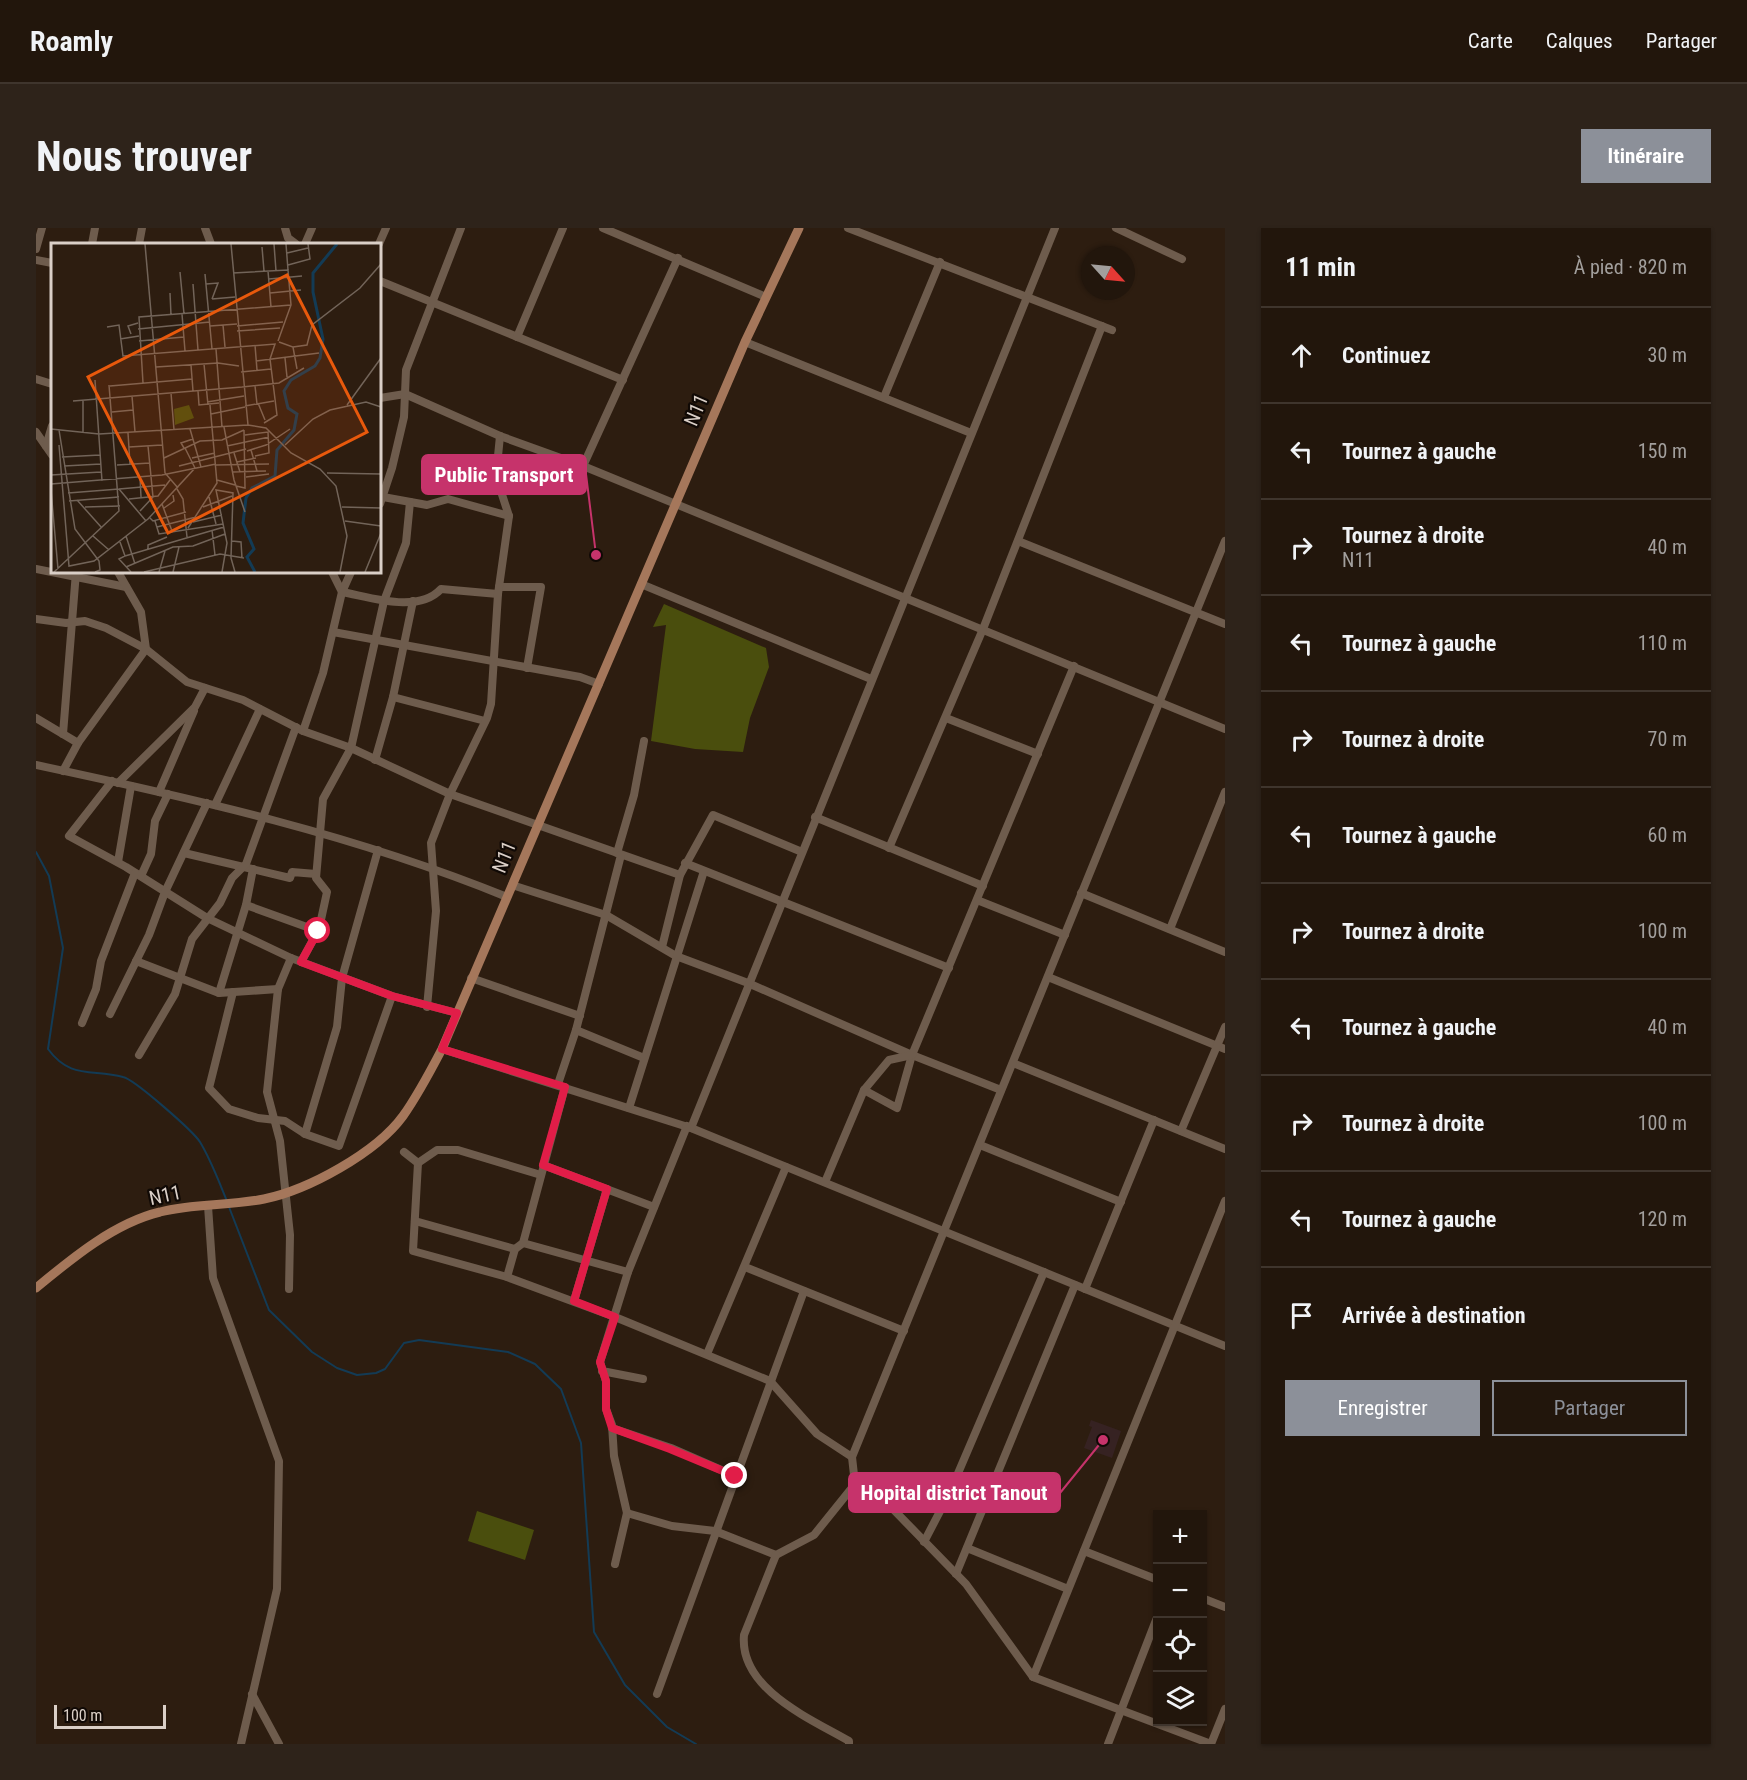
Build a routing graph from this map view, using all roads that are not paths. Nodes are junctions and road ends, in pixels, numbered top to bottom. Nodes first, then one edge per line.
1 (42, 228) edge
2 (95, 228) edge
3 (142, 228) edge
4 (206, 228) edge
5 (285, 228) edge
6 (312, 228) edge
7 (386, 228) edge
8 (563, 228) edge
9 (603, 228) edge
10 (800, 228) edge
11 (848, 228) edge
12 (1055, 228) edge
13 (1116, 228) edge
14 (459, 229) edge
15 (92, 243) edge
16 (139, 243) edge
17 (211, 243) edge
18 (295, 243) edge
19 (305, 243) edge
20 (379, 243) edge
21 (36, 249) edge
22 (678, 258) junction
23 (1182, 259) dead end
24 (36, 260) edge
25 (940, 262) junction
26 (51, 263) edge
27 (381, 281) edge
28 (766, 297) junction
29 (1027, 297) junction
30 (432, 302) junction
31 (1102, 326) junction
32 (1112, 330) dead end
33 (517, 337) junction
34 (745, 342) junction
35 (36, 379) edge
36 (623, 380) junction
37 (51, 384) edge
38 (405, 394) junction
39 (884, 397) junction
40 (381, 398) edge
41 (51, 429) edge
42 (36, 432) edge
43 (971, 433) junction
44 (500, 436) junction
45 (46, 446) junction
46 (51, 454) edge
47 (584, 466) junction
48 (381, 500) edge
49 (410, 502) junction
50 (675, 506) junction
51 (508, 516) junction
52 (1018, 541) junction
53 (1225, 541) edge
54 (36, 569) edge
55 (51, 571) edge
56 (119, 573) edge
57 (332, 573) edge
58 (351, 573) edge
59 (75, 574) edge
60 (641, 584) junction
61 (126, 587) junction
62 (499, 591) junction
63 (342, 592) junction
64 (904, 596) junction
65 (384, 601) junction
66 (413, 601) junction
67 (1196, 612) junction
68 (36, 619) edge
69 (73, 622) junction
70 (1225, 624) edge
71 (983, 629) junction
72 (333, 632) junction
73 (376, 638) junction
74 (405, 646) junction
75 (146, 649) junction
76 (495, 662) junction
77 (1074, 666) junction
78 (527, 668) junction
79 (871, 679) junction
80 (599, 684) junction
81 (205, 688) junction
82 (393, 697) junction
83 (1159, 702) junction
84 (195, 707) junction
85 (260, 709) junction
86 (36, 718) edge
87 (946, 718) junction
88 (485, 721) junction
89 (299, 729) junction
90 (1225, 729) edge
91 (63, 734) junction
92 (644, 741) dead end
93 (78, 743) junction
94 (351, 748) junction
95 (1038, 754) junction
96 (375, 760) junction
97 (36, 765) edge
98 (63, 771) junction
99 (115, 782) junction
100 (131, 786) junction
101 (159, 792) junction
102 (1225, 792) edge
103 (168, 794) junction
104 (450, 794) junction
105 (211, 804) junction
106 (262, 816) junction
107 (815, 817) junction
108 (537, 824) junction
109 (318, 832) junction
110 (889, 848) junction
111 (378, 850) junction
112 (801, 852) junction
113 (183, 853) junction
114 (619, 854) junction
115 (118, 862) junction
116 (685, 863) junction
117 (243, 867) junction
118 (434, 867) junction
119 (253, 869) junction
120 (704, 871) junction
121 (138, 874) junction
122 (316, 874) junction
123 (680, 875) junction
124 (512, 885) junction
125 (983, 886) junction
126 (165, 892) junction
127 (1081, 893) junction
128 (507, 897) junction
129 (977, 900) junction
130 (782, 901) junction
131 (246, 905) junction
132 (606, 915) junction
133 (207, 918) junction
134 (1170, 929) junction
135 (237, 931) junction
136 (318, 931) junction
137 (1065, 935) junction
138 (662, 947) junction
139 (1225, 952) edge
140 (676, 956) junction
141 (291, 958) junction
142 (136, 961) junction
143 (301, 962) junction
144 (949, 968) junction
145 (1048, 977) junction
146 (180, 978) junction
147 (342, 978) junction
148 (471, 978) junction
149 (748, 983) junction
150 (278, 989) junction
151 (232, 992) junction
152 (219, 993) junction
153 (392, 996) junction
154 (427, 1006) junction
155 (457, 1013) junction
156 (110, 1014) dead end
157 (580, 1016) junction
158 (82, 1023) dead end
159 (1225, 1027) edge
160 (576, 1030) junction
161 (1221, 1047) edge
162 (442, 1049) junction
163 (912, 1054) junction
164 (139, 1055) dead end
165 (644, 1058) junction
166 (1013, 1063) junction
167 (561, 1085) junction
168 (864, 1090) junction
169 (1001, 1090) junction
170 (629, 1108) junction
171 (1154, 1120) junction
172 (274, 1121) junction
173 (689, 1127) junction
174 (1181, 1131) junction
175 (305, 1134) junction
176 (980, 1145) junction
177 (1225, 1149) edge
178 (404, 1152) dead end
179 (418, 1163) junction
180 (543, 1165) junction
181 (786, 1167) junction
182 (541, 1175) junction
183 (825, 1182) junction
184 (607, 1189) junction
185 (285, 1194) junction
186 (1225, 1201) edge
187 (1121, 1202) junction
188 (208, 1206) junction
189 (654, 1207) junction
190 (415, 1221) junction
191 (945, 1232) junction
192 (522, 1243) junction
193 (514, 1249) junction
194 (588, 1261) junction
195 (745, 1267) junction
196 (628, 1272) junction
197 (1044, 1272) junction
198 (507, 1276) junction
199 (1075, 1285) junction
200 (36, 1288) edge
201 (289, 1289) dead end
202 (1085, 1289) junction
203 (804, 1291) junction
204 (574, 1301) junction
205 (615, 1317) junction
206 (1176, 1326) junction
207 (904, 1331) junction
208 (1225, 1346) edge
209 (708, 1354) junction
210 (602, 1371) junction
211 (643, 1379) dead end
212 (770, 1381) junction
213 (612, 1428) junction
214 (852, 1457) junction
215 (735, 1476) junction
216 (855, 1484) junction
217 (627, 1513) junction
218 (714, 1531) junction
219 (924, 1542) junction
220 (967, 1548) junction
221 (1084, 1551) junction
222 (776, 1556) junction
223 (615, 1564) dead end
224 (956, 1574) junction
225 (1153, 1578) edge
226 (1068, 1589) junction
227 (1207, 1600) edge
228 (1225, 1607) edge
229 (1157, 1618) edge
230 (1033, 1677) junction
231 (252, 1694) junction
232 (657, 1694) dead end
233 (1225, 1709) edge
234 (1121, 1710) junction
235 (241, 1744) edge
236 (279, 1744) edge
237 (849, 1744) edge
238 (1108, 1744) edge
239 (1211, 1744) edge

1 - 21 street
2 - 15 street
3 - 16 street
4 - 17 street
5 - 18 street
6 - 19 street
7 - 20 street
8 - 33 street
9 - 22 street
10 - 28 main road, N11
11 - 25 street
12 - 29 street
13 - 23 street
14 - 30 street
22 - 28 street
22 - 36 street
24 - 26 street
25 - 29 street
25 - 39 street
27 - 30 street
28 - 34 main road, N11
29 - 31 street
29 - 43 street
30 - 33 street
30 - 38 street
31 - 32 street
31 - 52 street
33 - 36 street
34 - 39 street
34 - 50 main road, N11
35 - 37 street
36 - 47 street
38 - 40 street
38 - 44 street
38 - 48 street
39 - 43 street
41 - 45 street
42 - 45 street
43 - 64 street
44 - 47 street
44 - 51 street
45 - 46 street
47 - 50 street
48 - 49 street
49 - 51 street
49 - 65 street
50 - 60 main road, N11
50 - 64 street
51 - 62 street
52 - 67 street
52 - 71 street
53 - 67 street
54 - 55 street
56 - 61 street
57 - 63 street
58 - 63 street
59 - 61 street
59 - 69 street
60 - 79 street
60 - 80 main road, N11
61 - 75 street
62 - 66 street
62 - 76 street
62 - 78 street
63 - 65 street
63 - 72 street
64 - 71 street
64 - 79 street
65 - 66 street
65 - 73 street
66 - 74 street
67 - 70 street
67 - 83 street
68 - 69 street
69 - 75 street
69 - 91 street
71 - 77 street
71 - 87 street
72 - 73 street
72 - 89 street
73 - 74 street
73 - 94 street
74 - 76 street
74 - 82 street
75 - 81 street
75 - 93 street
76 - 78 street
76 - 88 street
77 - 83 street
77 - 95 street
78 - 80 street
79 - 107 street
80 - 108 main road, N11
81 - 84 street
81 - 85 street
82 - 88 street
82 - 96 street
83 - 90 street
83 - 127 street
84 - 99 street
84 - 101 street
85 - 89 street
85 - 105 street
86 - 91 street
87 - 95 street
87 - 110 street
88 - 104 street
89 - 94 street
89 - 106 street
91 - 93 street
92 - 114 street
93 - 98 street
94 - 96 street
94 - 109 street
95 - 125 street
96 - 104 street
97 - 98 street
98 - 99 street
99 - 100 street
99 - 115 street
100 - 101 street
100 - 115 street
101 - 103 street
102 - 134 street
103 - 105 street
103 - 121 street
104 - 108 street
104 - 118 street
105 - 106 street
105 - 113 street
106 - 109 street
106 - 117 street
107 - 110 street
107 - 112 street
108 - 114 street
108 - 124 main road, N11
109 - 111 street
109 - 122 street
110 - 125 street
111 - 118 street
111 - 147 street
112 - 116 street
112 - 130 street
113 - 117 street
113 - 126 street
114 - 123 street
114 - 132 street
115 - 121 street
116 - 120 street
116 - 123 street
117 - 119 street
117 - 133 street
118 - 128 street
118 - 154 street
119 - 122 street
119 - 131 street
120 - 130 street
120 - 140 street
121 - 126 street
121 - 158 street
122 - 136 street
123 - 138 street
124 - 128 main road, N11
124 - 132 street
125 - 129 street
126 - 133 street
126 - 142 street
127 - 134 street
127 - 137 street
128 - 148 main road, N11
129 - 137 street
129 - 144 street
130 - 144 street
130 - 149 street
131 - 135 street
131 - 136 street
132 - 138 street
132 - 157 street
133 - 135 street
133 - 146 street
134 - 139 street
135 - 141 street
135 - 152 street
136 - 143 street
137 - 145 street
138 - 140 street
140 - 149 street
140 - 165 street
141 - 143 street
141 - 150 street
142 - 146 street
142 - 156 street
143 - 147 street
144 - 163 street
145 - 161 street
145 - 166 street
146 - 152 street
146 - 164 street
147 - 153 street
147 - 175 street
148 - 155 main road, N11
148 - 157 street
149 - 163 street
149 - 173 street
150 - 151 street
150 - 172 street
151 - 152 street
151 - 172 street
153 - 154 street
153 - 175 street
154 - 155 street
155 - 162 main road, N11
157 - 160 street
159 - 161 street
160 - 165 street
160 - 167 street
161 - 174 street
162 - 167 street
162 - 185 main road, N11
163 - 168 street
163 - 168 street
163 - 169 street
165 - 170 street
166 - 169 street
166 - 171 street
167 - 170 street
167 - 180 street
168 - 183 street
169 - 176 street
170 - 173 street
171 - 174 street
171 - 187 street
172 - 175 street
172 - 185 street
173 - 181 street
173 - 189 street
174 - 177 street
176 - 187 street
176 - 191 street
178 - 179 street
179 - 182 street
179 - 190 street
180 - 182 street
180 - 184 street
181 - 183 street
181 - 195 street
182 - 192 street
183 - 191 street
184 - 189 street
184 - 194 street
185 - 188 main road, N11
185 - 201 street
186 - 206 street
187 - 202 street
188 - 200 main road, N11
188 - 231 street
189 - 196 street
190 - 193 street
190 - 198 street
191 - 197 street
191 - 207 street
192 - 193 street
192 - 194 street
193 - 198 street
194 - 196 street
194 - 204 street
195 - 203 street
195 - 209 street
196 - 205 street
197 - 199 street
197 - 219 street
198 - 204 street
199 - 202 street
199 - 220 street
202 - 206 street
203 - 207 street
203 - 212 street
204 - 205 street
205 - 209 street
205 - 210 street
206 - 208 street
206 - 221 street
207 - 214 street
209 - 212 street
210 - 211 street
210 - 213 street
212 - 214 street
212 - 215 street
213 - 215 street
213 - 217 street
214 - 216 street
215 - 218 street
216 - 219 street
216 - 222 street
217 - 218 street
217 - 223 street
218 - 222 street
218 - 232 street
219 - 224 street
220 - 224 street
220 - 226 street
221 - 225 street
221 - 226 street
222 - 237 street
224 - 230 street
226 - 230 street
227 - 228 street
229 - 234 street
230 - 234 street
231 - 235 street
231 - 236 street
233 - 239 street
234 - 238 street
234 - 239 street

